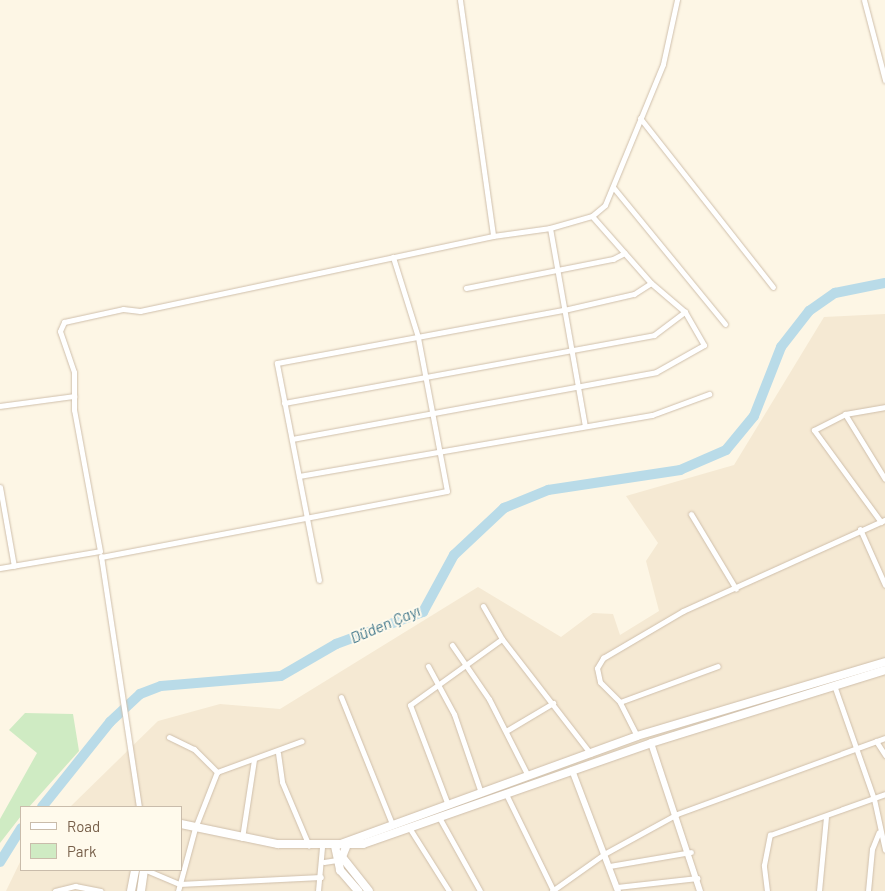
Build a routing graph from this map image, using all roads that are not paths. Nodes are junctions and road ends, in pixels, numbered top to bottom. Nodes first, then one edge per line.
1 (460, 0) edge
2 (677, 0) edge
3 (864, 0) edge
4 (885, 80) edge
5 (640, 118) junction
6 (613, 187) junction
7 (592, 216) junction
8 (550, 228) junction
9 (493, 236) junction
10 (624, 253) junction
11 (394, 257) junction
12 (557, 270) junction
13 (651, 283) junction
14 (773, 287) dead end
15 (466, 288) dead end
16 (564, 310) junction
17 (685, 312) junction
18 (725, 324) dead end
19 (418, 337) junction
20 (571, 348) junction
21 (425, 374) junction
22 (578, 387) junction
23 (709, 394) dead end
24 (74, 396) junction
25 (284, 403) junction
26 (0, 406) edge
27 (885, 408) edge
28 (433, 413) junction
29 (845, 414) junction
30 (585, 426) junction
31 (292, 439) junction
32 (440, 452) junction
33 (298, 476) junction
34 (885, 479) edge
35 (0, 487) edge
36 (691, 514) dead end
37 (306, 518) junction
38 (883, 521) edge
39 (860, 529) junction
40 (100, 554) junction
41 (14, 566) junction
42 (0, 568) edge
43 (319, 580) dead end
44 (885, 585) edge
45 (736, 589) junction
46 (483, 606) dead end
47 (502, 639) junction
48 (452, 645) dead end
49 (885, 662) edge
50 (466, 665) junction
51 (428, 666) dead end
52 (718, 666) dead end
53 (885, 670) edge
54 (439, 685) junction
55 (834, 685) junction
56 (341, 697) dead end
57 (620, 702) junction
58 (553, 703) junction
59 (506, 731) junction
60 (637, 736) junction
61 (169, 737) dead end
62 (885, 738) edge
63 (876, 740) junction
64 (302, 741) dead end
65 (652, 742) junction
66 (853, 749) junction
67 (278, 753) junction
68 (591, 754) junction
69 (885, 755) edge
70 (254, 760) junction
71 (572, 770) junction
72 (218, 772) junction
73 (528, 776) junction
74 (532, 785) junction
75 (481, 793) junction
76 (506, 794) junction
77 (885, 794) edge
78 (874, 799) junction
79 (448, 805) junction
80 (139, 806) edge
81 (677, 814) junction
82 (826, 817) junction
83 (440, 819) junction
84 (182, 824) edge
85 (392, 824) junction
86 (195, 828) junction
87 (410, 829) junction
88 (879, 832) junction
89 (242, 838) junction
90 (309, 846) junction
91 (322, 847) junction
92 (339, 847) junction
93 (885, 850) edge
94 (691, 852) junction
95 (604, 854) junction
96 (339, 859) junction
97 (324, 862) junction
98 (609, 866) junction
99 (135, 871) edge
100 (145, 871) edge
101 (147, 871) edge
102 (321, 877) junction
103 (697, 878) junction
104 (229, 883) junction
105 (179, 884) junction
106 (86, 889) edge
107 (618, 889) edge
108 (55, 891) edge
109 (101, 891) edge
110 (131, 891) edge
111 (141, 891) edge
112 (178, 891) edge
113 (228, 891) edge
114 (318, 891) edge
115 (358, 891) edge
116 (369, 891) edge
117 (449, 891) edge
118 (480, 891) edge
119 (552, 891) edge
120 (700, 891) edge
121 (767, 891) edge
122 (820, 891) edge
123 (868, 891) edge

1 - 9 street
2 - 5 street
3 - 4 street
5 - 6 street
5 - 14 street
6 - 7 street
6 - 18 street
7 - 8 street
7 - 10 street
8 - 9 street
8 - 12 street
9 - 11 street
10 - 12 street
10 - 13 street
11 - 19 street
11 - 24 street
12 - 15 street
12 - 16 street
13 - 16 street
13 - 17 street
16 - 19 street
16 - 20 street
17 - 20 street
17 - 22 street
19 - 21 street
19 - 25 street
20 - 21 street
20 - 22 street
21 - 25 street
21 - 28 street
22 - 28 street
22 - 30 street
23 - 30 street
24 - 26 street
24 - 40 street
25 - 31 street
27 - 29 street
28 - 31 street
28 - 32 street
29 - 34 street
29 - 38 street
30 - 32 street
31 - 33 street
32 - 33 street
32 - 37 street
33 - 37 street
35 - 41 street
36 - 45 street
37 - 40 street
37 - 43 street
38 - 39 street
39 - 44 street
39 - 45 street
40 - 41 street
40 - 80 street
41 - 42 street
45 - 57 street
46 - 47 street
47 - 50 street
47 - 58 street
48 - 50 street
49 - 60 main road
50 - 54 street
50 - 59 street
51 - 54 street
52 - 57 street
53 - 55 main road
54 - 75 street
54 - 79 street
55 - 65 main road
55 - 66 street
56 - 85 street
57 - 60 street
58 - 59 street
58 - 68 street
59 - 73 street
60 - 68 main road
61 - 72 street
62 - 63 street
63 - 66 street
63 - 69 street
64 - 67 street
65 - 71 main road
65 - 81 street
66 - 78 street
66 - 81 street
67 - 70 street
67 - 90 street
68 - 73 main road
70 - 72 street
70 - 89 street
71 - 74 main road
71 - 95 street
72 - 86 street
73 - 74 street
73 - 75 main road
74 - 76 main road
75 - 79 main road
76 - 83 main road
76 - 119 street
77 - 78 street
78 - 82 street
78 - 88 street
79 - 85 main road
81 - 94 street
81 - 95 street
82 - 121 street
82 - 122 street
83 - 87 main road
83 - 118 street
84 - 86 main road
85 - 92 main road
86 - 89 main road
86 - 105 street
87 - 92 main road
87 - 117 street
88 - 93 street
88 - 123 street
89 - 90 main road
90 - 91 main road
91 - 92 main road
91 - 97 street
92 - 96 main road
94 - 98 street
94 - 103 street
95 - 98 street
95 - 119 street
96 - 97 street
96 - 115 main road
96 - 116 main road
97 - 102 street
98 - 107 street
99 - 110 main road
100 - 111 main road
101 - 105 street
102 - 104 street
102 - 114 street
103 - 107 street
103 - 120 street
104 - 105 street
104 - 113 street
105 - 112 street
106 - 108 street
106 - 109 street

